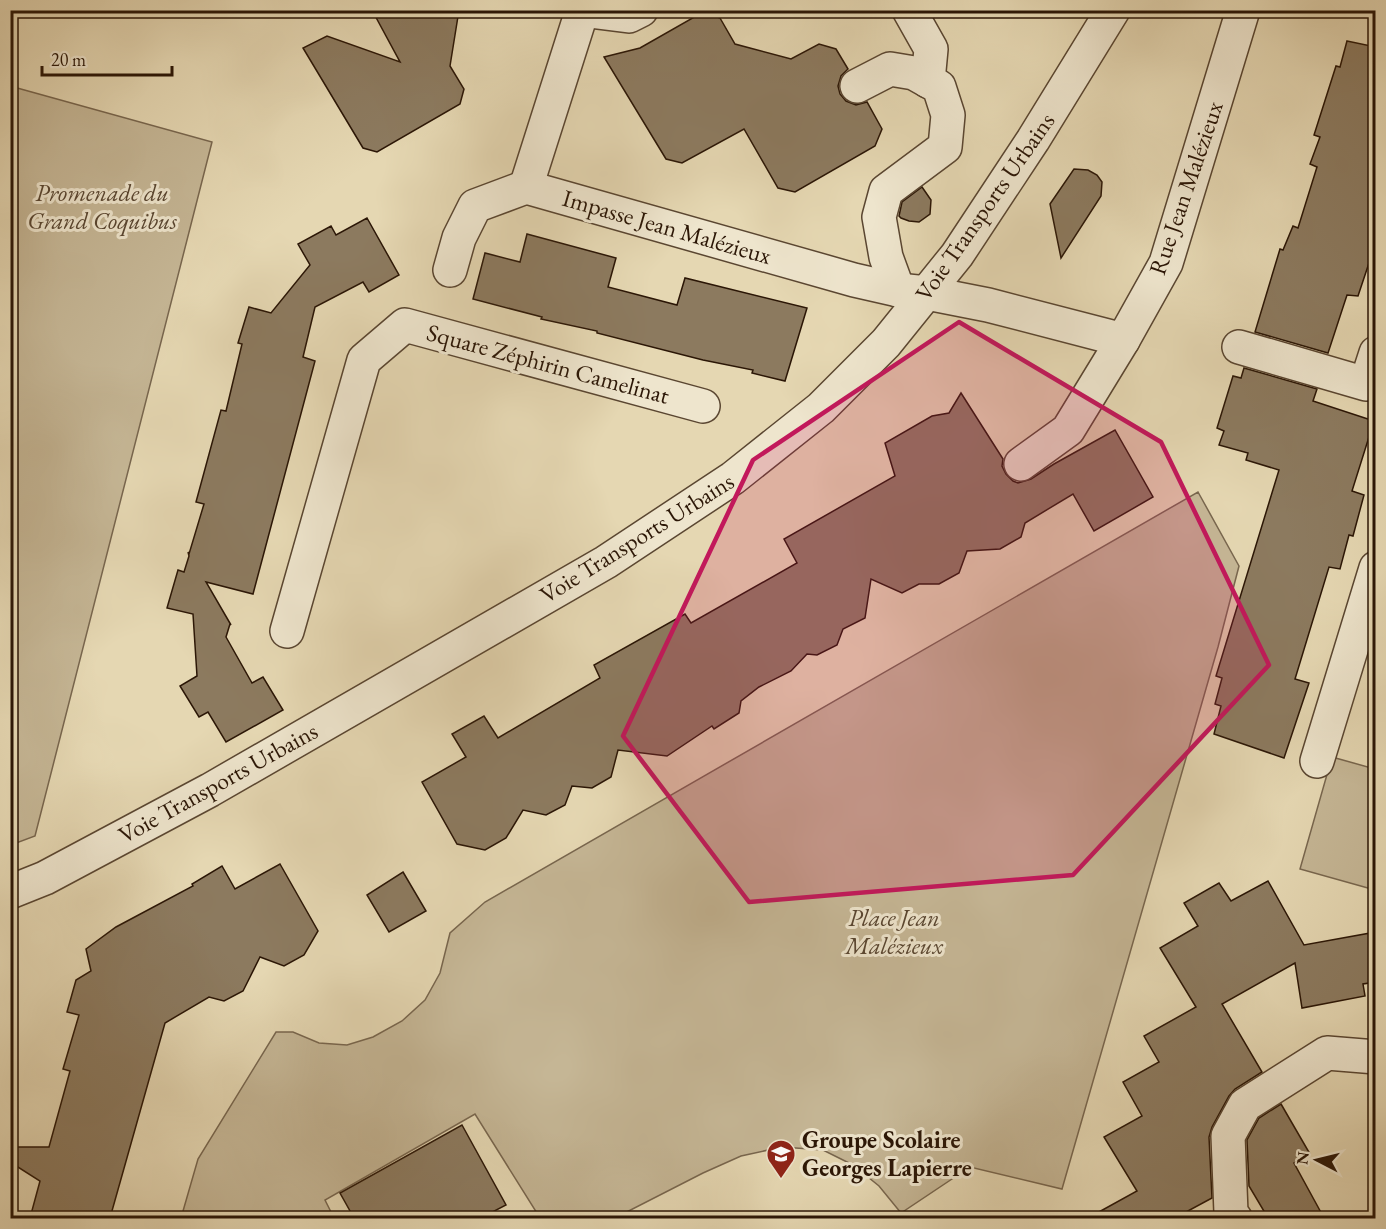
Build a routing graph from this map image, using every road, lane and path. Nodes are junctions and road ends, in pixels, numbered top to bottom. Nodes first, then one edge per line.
1 (641, 10) edge
2 (909, 10) edge
3 (1113, 10) edge
4 (1244, 10) edge
5 (581, 11) edge
6 (928, 81) junction
7 (857, 86) dead end
8 (526, 187) junction
9 (450, 270) dead end
10 (912, 291) junction
11 (1123, 340) junction
12 (1239, 347) dead end
13 (1372, 374) edge
14 (703, 406) dead end
15 (1021, 464) dead end
16 (1376, 568) edge
17 (287, 631) dead end
18 (1317, 760) dead end
19 (10, 892) edge
20 (1376, 1057) edge
21 (1235, 1218) edge

1 - 5 street
2 - 6 street
3 - 10 street, Voie Transports Urbains
4 - 11 street, Rue Jean Malézieux
5 - 8 street
6 - 7 street
6 - 10 street
8 - 9 street
8 - 10 street, Impasse Jean Malézieux
10 - 11 street
10 - 19 street, Voie Transports Urbains
11 - 15 street, Rue Jean Malézieux
12 - 13 street
14 - 17 street, Square Zéphirin Camelinat
16 - 18 street
20 - 21 street

